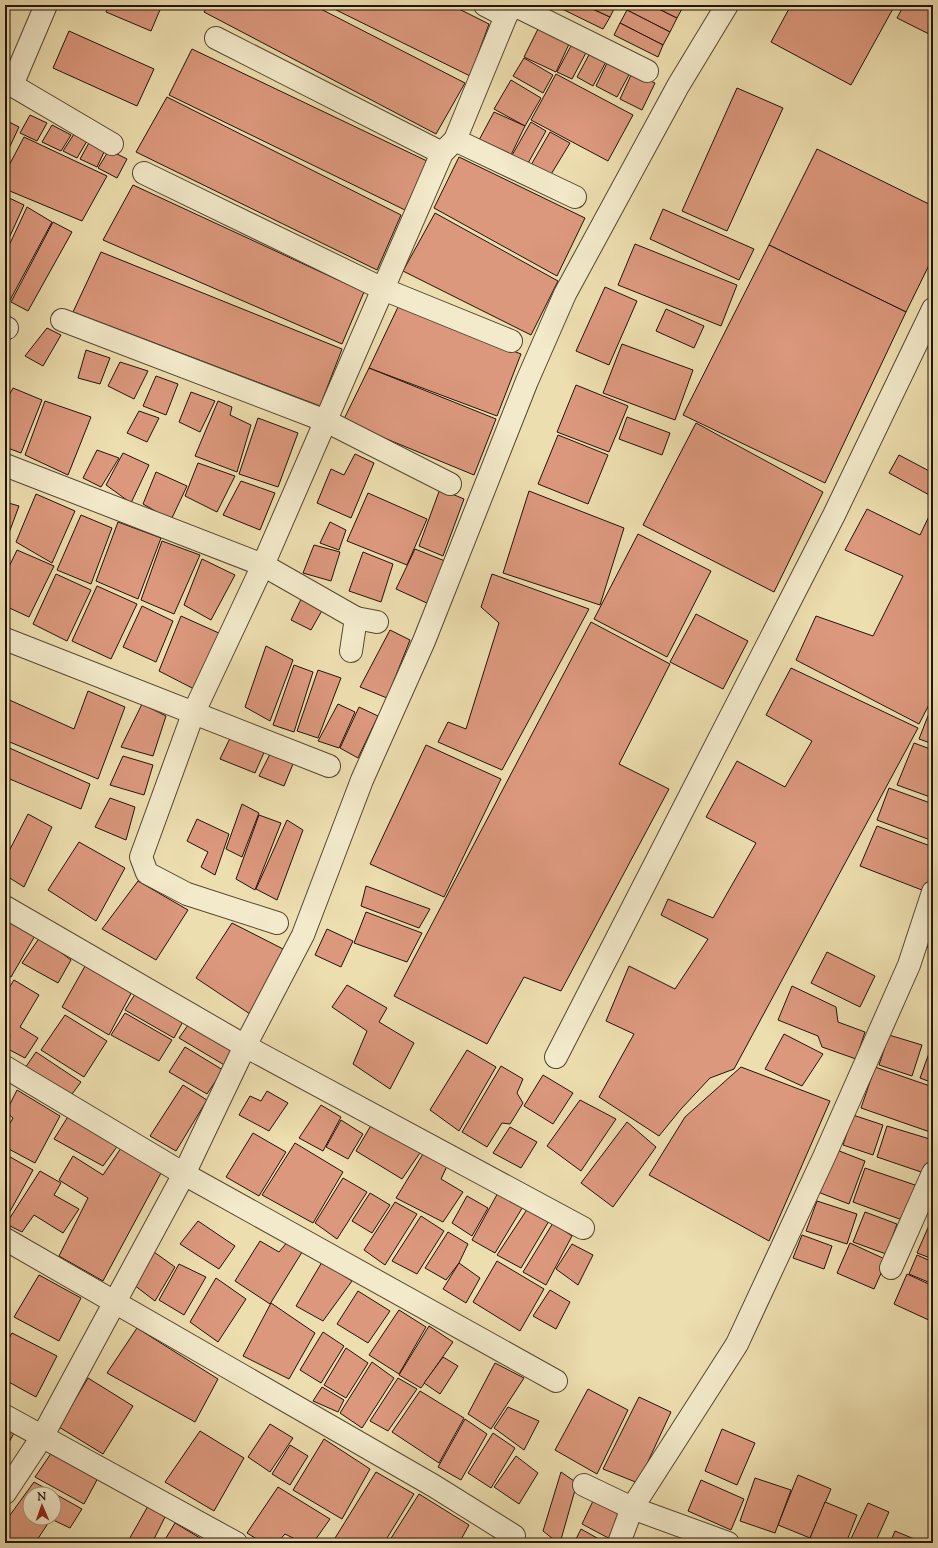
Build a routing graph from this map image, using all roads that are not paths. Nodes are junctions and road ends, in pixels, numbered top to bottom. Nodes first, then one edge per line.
1 (46, 5) edge
2 (485, 5) edge
3 (727, 5) edge
4 (511, 9) edge
5 (216, 38) dead end
6 (647, 71) dead end
7 (9, 83) edge
8 (112, 144) dead end
9 (448, 147) junction
10 (144, 173) dead end
11 (575, 197) dead end
12 (383, 289) junction
13 (933, 309) edge
14 (62, 320) dead end
15 (511, 341) dead end
16 (326, 421) junction
17 (5, 465) edge
18 (450, 484) dead end
19 (263, 565) junction
20 (5, 639) edge
21 (351, 652) dead end
22 (193, 714) junction
23 (329, 766) dead end
24 (933, 892) edge
25 (5, 907) edge
26 (277, 923) dead end
27 (245, 1046) junction
28 (556, 1057) dead end
29 (5, 1067) edge
30 (933, 1173) edge
31 (184, 1174) junction
32 (583, 1228) dead end
33 (5, 1239) edge
34 (891, 1268) dead end
35 (114, 1303) junction
36 (556, 1381) dead end
37 (5, 1416) edge
38 (42, 1437) junction
39 (584, 1485) dead end
40 (5, 1493) edge
41 (632, 1508) junction
42 (514, 1536) dead end
43 (236, 1543) edge
44 (620, 1543) edge
45 (728, 1543) edge

1 - 7 street
2 - 4 street
3 - 27 street
4 - 6 street
4 - 9 street
5 - 9 street
7 - 8 street
9 - 11 street
9 - 12 street
10 - 12 street
12 - 15 street
12 - 16 street
13 - 28 street
14 - 16 street
16 - 18 street
16 - 19 street
17 - 19 street
19 - 21 street
19 - 22 street
20 - 22 street
22 - 23 street
22 - 26 street
24 - 41 street
25 - 27 street
27 - 31 street
27 - 32 street
29 - 31 street
30 - 34 street
31 - 35 street
31 - 36 street
33 - 35 street
35 - 38 street
35 - 42 street
37 - 38 street
38 - 40 street
38 - 43 street
39 - 41 street
41 - 44 street
41 - 45 street

